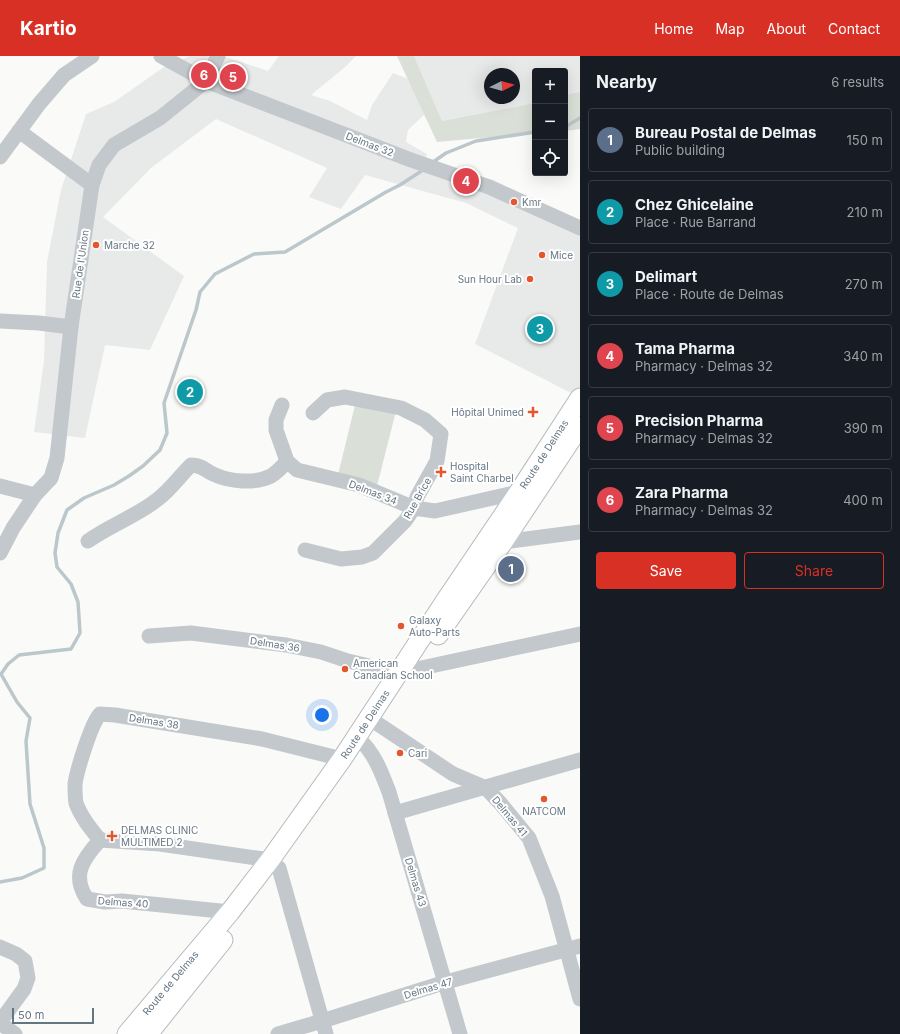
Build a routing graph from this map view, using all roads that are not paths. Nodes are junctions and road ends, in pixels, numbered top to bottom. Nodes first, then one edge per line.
1 (92, 56) edge
2 (161, 56) edge
3 (218, 56) edge
4 (206, 81) junction
5 (19, 131) junction
6 (0, 157) edge
7 (92, 185) junction
8 (580, 228) edge
9 (0, 321) edge
10 (71, 327) junction
11 (580, 398) edge
12 (282, 405) dead end
13 (313, 413) dead end
14 (580, 426) edge
15 (288, 461) junction
16 (0, 486) edge
17 (519, 492) junction
18 (35, 495) junction
19 (414, 508) junction
20 (580, 532) edge
21 (497, 537) junction
22 (88, 541) dead end
23 (305, 550) dead end
24 (0, 553) edge
25 (580, 634) edge
26 (149, 636) dead end
27 (407, 671) junction
28 (374, 721) junction
29 (362, 741) junction
30 (342, 759) junction
31 (580, 760) edge
32 (486, 788) junction
33 (395, 813) junction
34 (100, 840) junction
35 (274, 864) junction
36 (230, 912) junction
37 (0, 947) edge
38 (573, 948) edge
39 (446, 982) junction
40 (580, 999) edge
41 (0, 1023) edge
42 (324, 1028) edge
43 (15, 1034) edge
44 (127, 1034) edge
45 (148, 1034) edge
46 (278, 1034) edge
47 (460, 1034) edge

1 - 5 street
2 - 4 street, Delmas 32
3 - 4 street
4 - 7 street, Rue de l'Union
4 - 8 street, Delmas 32
5 - 6 street
5 - 7 street
7 - 10 street, Rue de l'Union
9 - 10 street
10 - 18 street, Rue de l'Union
11 - 17 main road, Route de Delmas
12 - 15 street
13 - 19 street, Rue Brice
14 - 21 main road, Route de Delmas
15 - 19 street, Delmas 34
15 - 22 street
16 - 18 street
17 - 19 street, Delmas 34
17 - 21 main road, Route de Delmas
18 - 24 street, Rue de l'Union
19 - 23 street, Rue Brice
20 - 21 street
21 - 27 main road, Route de Delmas
25 - 27 street
26 - 27 street, Delmas 36
27 - 28 main road, Route de Delmas
28 - 29 main road, Route de Delmas
28 - 32 street, Delmas 41
29 - 30 main road, Route de Delmas
29 - 33 street, Delmas 43
29 - 35 main road, Route de Delmas
30 - 34 street, Delmas 38
30 - 35 main road, Route de Delmas
31 - 32 street
32 - 33 street
32 - 38 street, Delmas 41
33 - 39 street, Delmas 43
34 - 35 street
34 - 36 street, Delmas 40
35 - 36 main road, Route de Delmas
35 - 42 street
35 - 45 main road, Route de Delmas
36 - 44 main road, Route de Delmas
37 - 41 street
38 - 39 street, Delmas 47
38 - 40 street, Delmas 41
39 - 42 street, Delmas 47
39 - 47 street, Delmas 43
41 - 43 street
42 - 46 street, Delmas 47

